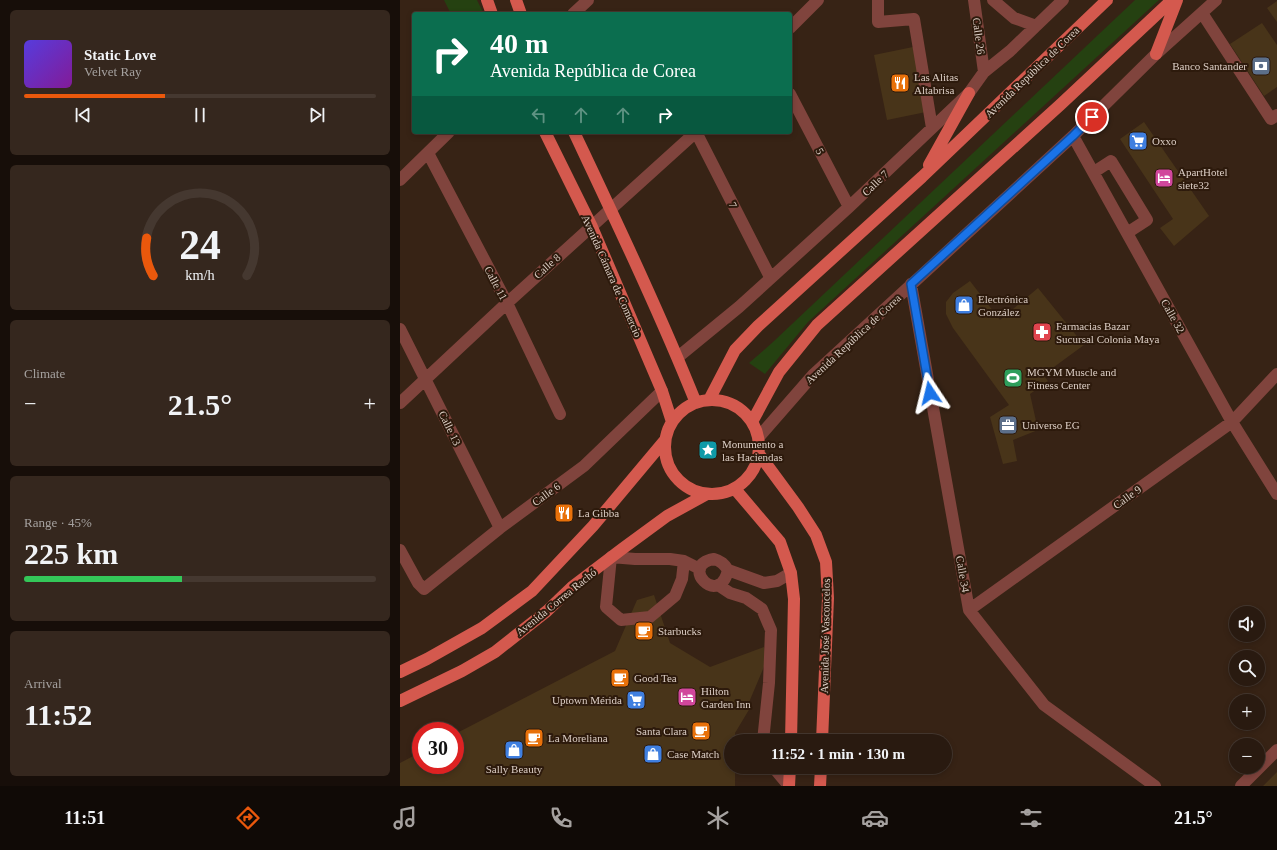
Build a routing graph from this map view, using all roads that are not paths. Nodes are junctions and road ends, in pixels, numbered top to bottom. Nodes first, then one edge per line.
1 (487, 0) edge
2 (516, 0) edge
3 (588, 0) edge
4 (818, 0) edge
5 (878, 0) edge
6 (974, 0) edge
7 (993, 0) edge
8 (1063, 0) edge
9 (1107, 0) edge
10 (1172, 0) edge
11 (1177, 0) edge
12 (1216, 0) edge
13 (491, 12) edge
14 (520, 12) edge
15 (575, 12) edge
16 (1202, 13) junction
17 (792, 26) edge
18 (1036, 26) junction
19 (1156, 54) junction
20 (984, 72) junction
21 (970, 93) junction
22 (792, 98) edge
23 (1277, 115) edge
24 (932, 128) junction
25 (447, 134) edge
26 (546, 134) edge
27 (575, 134) edge
28 (694, 134) edge
29 (697, 134) edge
30 (1073, 136) junction
31 (428, 153) junction
32 (1094, 172) junction
33 (922, 177) junction
34 (400, 180) edge
35 (610, 208) junction
36 (849, 208) junction
37 (592, 226) junction
38 (1127, 233) junction
39 (770, 277) junction
40 (911, 284) junction
41 (507, 303) junction
42 (400, 329) edge
43 (678, 358) junction
44 (1277, 374) edge
45 (426, 380) junction
46 (662, 391) junction
47 (709, 400) junction
48 (400, 403) edge
49 (696, 403) junction
50 (560, 414) dead end
51 (672, 422) junction
52 (752, 422) junction
53 (1232, 422) junction
54 (758, 438) junction
55 (665, 440) junction
56 (759, 454) junction
57 (735, 489) junction
58 (708, 494) junction
59 (1277, 494) edge
60 (500, 528) junction
61 (400, 550) edge
62 (612, 557) junction
63 (684, 561) junction
64 (700, 569) junction
65 (728, 570) junction
66 (791, 573) junction
67 (718, 585) junction
68 (969, 610) junction
69 (400, 672) edge
70 (400, 702) edge
71 (764, 734) edge
72 (791, 734) edge
73 (822, 734) edge
74 (1277, 750) edge
75 (779, 774) edge
76 (790, 774) edge
77 (821, 774) edge
78 (789, 786) edge
79 (820, 786) edge
80 (1155, 786) edge
81 (1241, 786) edge

1 - 13 main road
2 - 14 main road
3 - 15 street
4 - 17 street
5 - 24 street
6 - 20 street, Calle 26
7 - 18 street
8 - 18 street, Calle 7
9 - 33 main road, Avenida República de Corea
10 - 52 main road
11 - 19 main road
12 - 16 street, Avenida República de Corea
16 - 19 street, Avenida República de Corea
16 - 23 street
18 - 20 street, Calle 7
19 - 30 street, Avenida República de Corea
20 - 21 street, Calle 7
21 - 24 street, Calle 7
21 - 33 main road
22 - 36 street, 5
24 - 36 street, Calle 7
25 - 31 street
26 - 37 main road, Avenida Cámara de Comercio
27 - 35 main road
28 - 35 street, Calle 8
29 - 39 street, 7
30 - 32 street, Calle 32
30 - 40 street, Avenida República de Corea
31 - 34 street
31 - 41 street, Calle 11
32 - 38 street, Calle 32
32 - 38 street
33 - 47 main road, Avenida República de Corea
35 - 37 street, Calle 8
35 - 43 main road
36 - 39 street, Calle 7
37 - 41 street, Calle 8
37 - 46 main road, Avenida Cámara de Comercio
38 - 53 street, Calle 32
39 - 43 street, Calle 7
40 - 54 street, Avenida República de Corea
40 - 68 street, Calle 34
41 - 45 street, Calle 8
41 - 50 street, Calle 11
42 - 45 street, Calle 13
43 - 49 main road
44 - 53 street, Calle 9
45 - 48 street, Calle 8
45 - 60 street, Calle 13
46 - 51 main road, Avenida Cámara de Comercio
46 - 60 street, Calle 6
47 - 49 main road
47 - 52 main road
49 - 51 main road
51 - 55 main road
52 - 54 main road
53 - 59 street, Calle 32
53 - 68 street, Calle 9
54 - 56 main road
55 - 58 main road
55 - 69 main road
56 - 57 main road
56 - 73 main road, Avenida José Vasconcelos
57 - 58 main road
57 - 66 main road
58 - 62 main road, Avenida Correa Rachó
60 - 61 street, Calle 6
62 - 63 street
62 - 63 street
62 - 70 main road, Avenida Correa Rachó
63 - 64 street
64 - 65 street
64 - 67 street
65 - 66 street
65 - 67 street
66 - 72 main road
67 - 71 street
68 - 80 street, Calle 34
74 - 81 street
75 - 78 street
76 - 78 main road
77 - 79 main road

